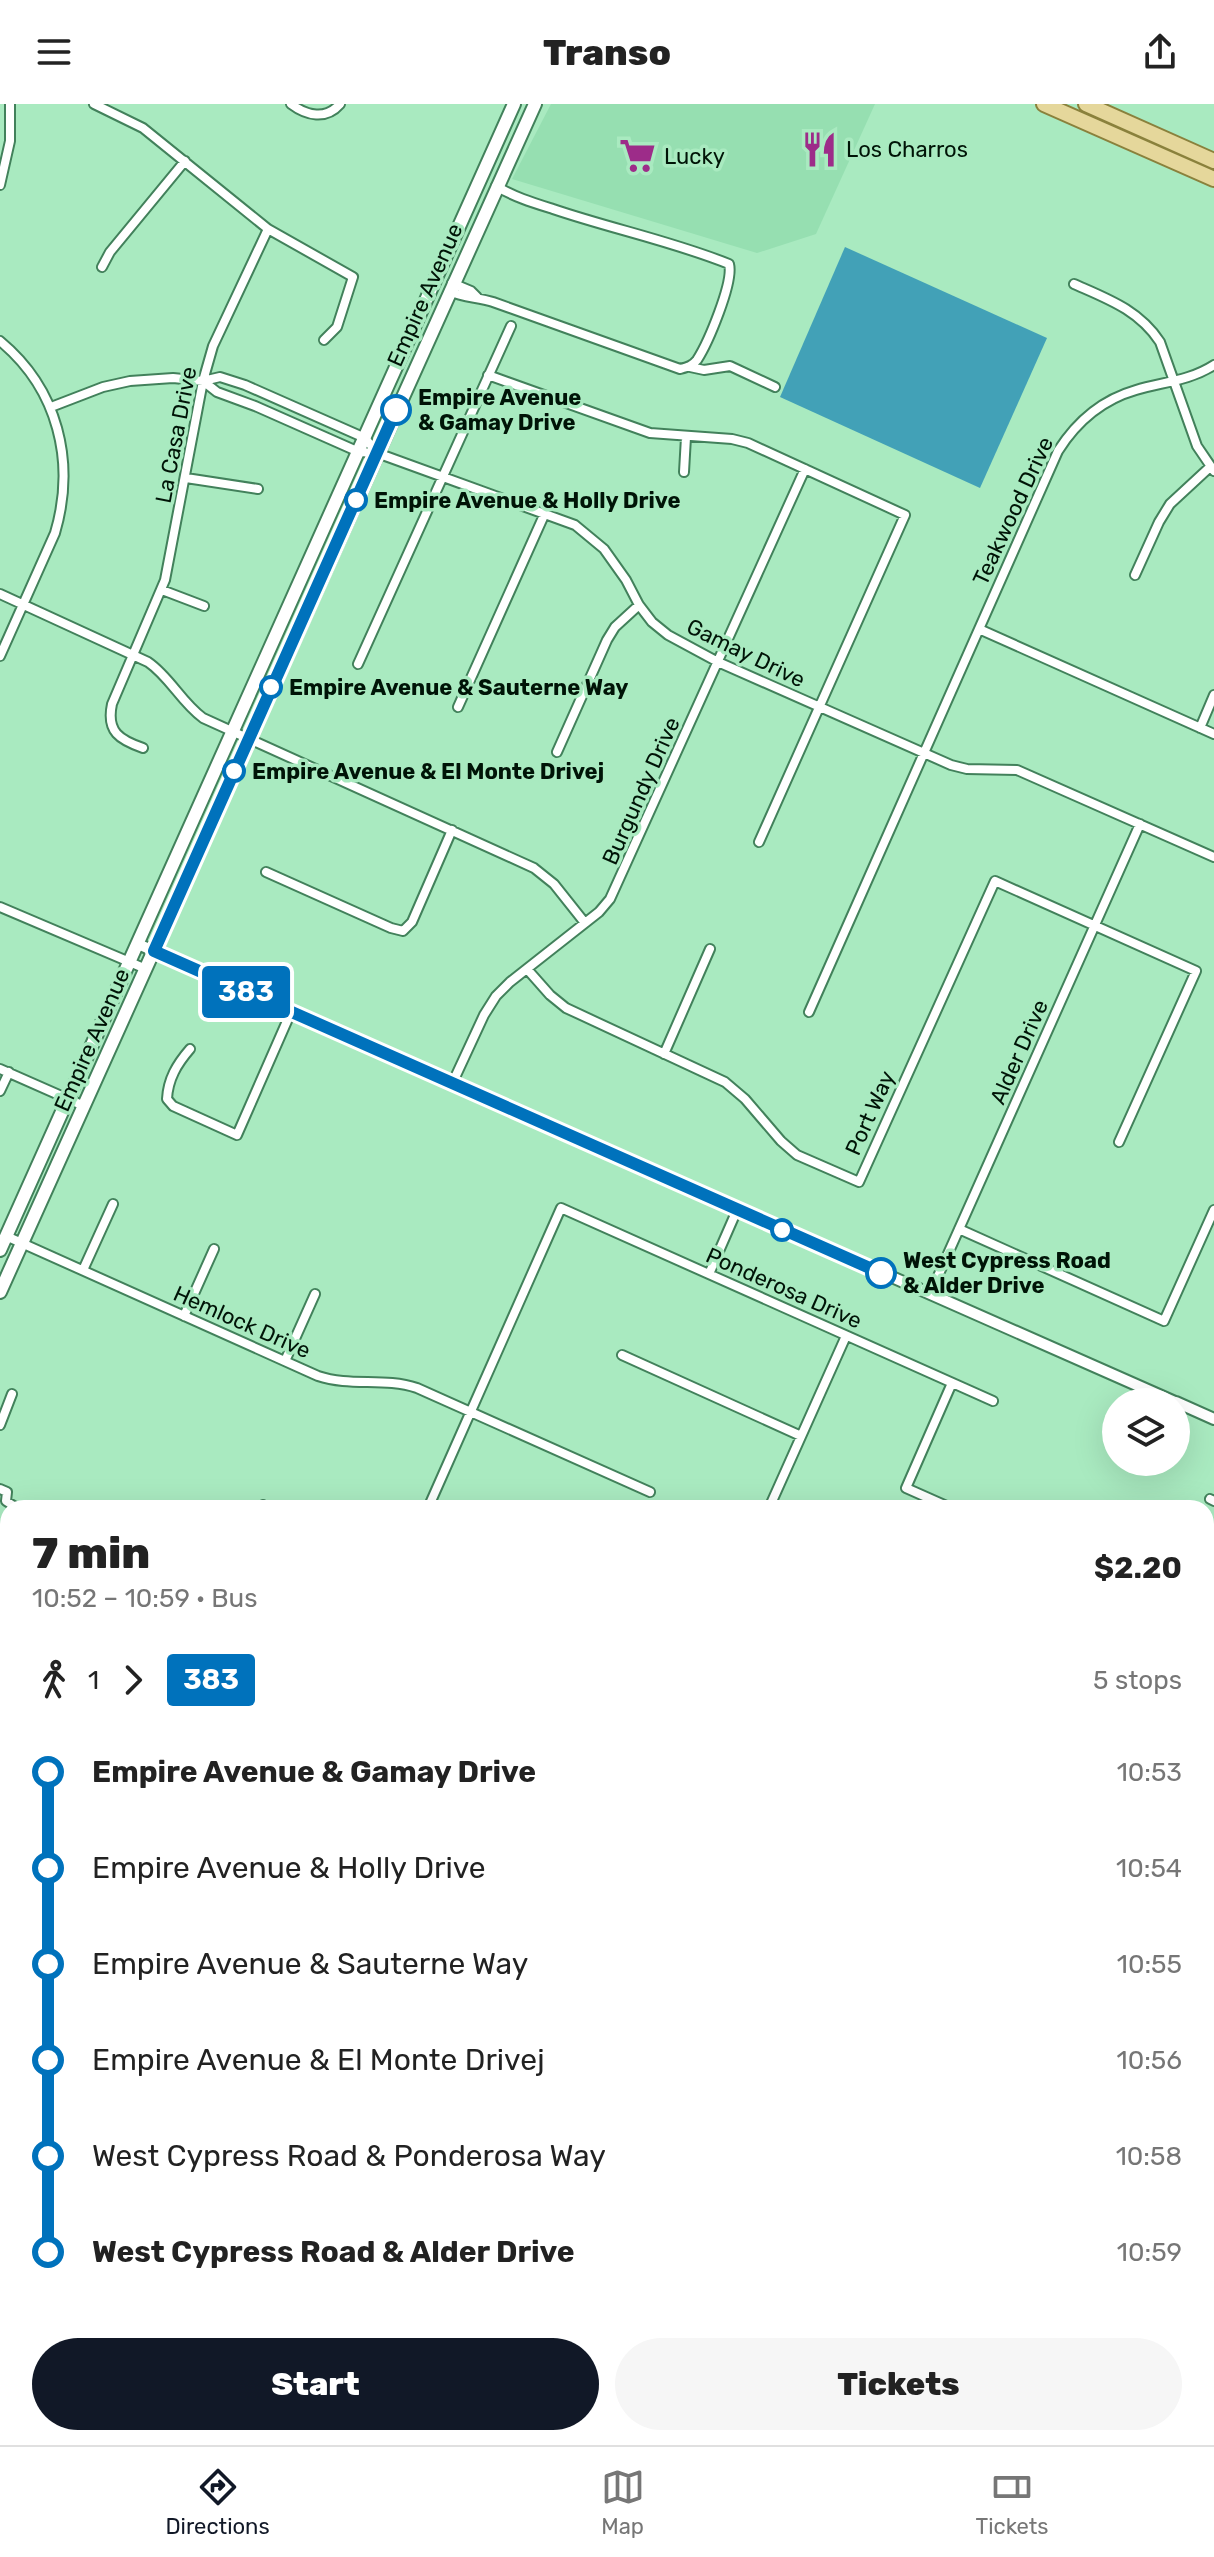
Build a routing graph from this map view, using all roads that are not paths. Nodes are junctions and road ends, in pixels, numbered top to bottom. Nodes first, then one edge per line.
1 (10, 104) edge
2 (94, 104) edge
3 (291, 104) edge
4 (340, 104) edge
5 (514, 104) edge
6 (535, 104) edge
7 (1044, 104) edge
8 (1089, 105) edge
9 (185, 161) junction
10 (1214, 161) edge
11 (1214, 179) edge
12 (0, 185) edge
13 (496, 186) junction
14 (460, 228) junction
15 (268, 229) junction
16 (102, 267) dead end
17 (1074, 284) dead end
18 (450, 287) junction
19 (511, 326) dead end
20 (324, 340) dead end
21 (0, 341) edge
22 (1214, 365) edge
23 (690, 367) junction
24 (488, 375) junction
25 (203, 381) junction
26 (1174, 381) junction
27 (775, 387) dead end
28 (51, 407) junction
29 (686, 437) junction
30 (365, 438) junction
31 (359, 452) junction
32 (377, 453) junction
33 (805, 469) junction
34 (1212, 469) edge
35 (684, 472) dead end
36 (442, 477) junction
37 (186, 478) junction
38 (258, 489) dead end
39 (545, 513) junction
40 (1135, 575) dead end
41 (162, 590) junction
42 (0, 594) edge
43 (23, 604) junction
44 (639, 605) junction
45 (204, 606) dead end
46 (979, 629) junction
47 (134, 654) junction
48 (0, 656) edge
49 (718, 662) junction
50 (358, 664) dead end
51 (1214, 695) edge
52 (458, 707) dead end
53 (819, 707) junction
54 (1200, 728) junction
55 (232, 732) junction
56 (1214, 734) edge
57 (248, 739) junction
58 (143, 748) dead end
59 (557, 752) dead end
60 (922, 752) junction
61 (1140, 824) junction
62 (452, 830) junction
63 (759, 842) dead end
64 (1214, 857) edge
65 (266, 872) dead end
66 (0, 907) edge
67 (585, 923) junction
68 (1095, 926) junction
69 (138, 944) junction
70 (710, 949) dead end
71 (154, 951) junction
72 (130, 962) junction
73 (146, 969) junction
74 (527, 969) junction
75 (291, 1012) junction
76 (809, 1012) dead end
77 (190, 1049) dead end
78 (664, 1054) junction
79 (4, 1070) edge
80 (452, 1084) junction
81 (0, 1091) edge
82 (69, 1098) junction
83 (84, 1106) junction
84 (1119, 1142) dead end
85 (113, 1204) dead end
86 (737, 1210) junction
87 (1214, 1210) edge
88 (959, 1229) junction
89 (6, 1236) junction
90 (21, 1243) junction
91 (214, 1249) dead end
92 (0, 1250) edge
93 (83, 1270) junction
94 (709, 1274) junction
95 (0, 1292) edge
96 (315, 1294) dead end
97 (930, 1294) junction
98 (184, 1316) junction
99 (846, 1336) junction
100 (622, 1355) dead end
101 (285, 1361) junction
102 (952, 1383) junction
103 (1144, 1388) edge
104 (12, 1394) dead end
105 (993, 1401) dead end
106 (1190, 1408) edge
107 (470, 1411) junction
108 (1214, 1419) edge
109 (0, 1425) edge
110 (801, 1436) junction
111 (650, 1492) dead end
112 (431, 1500) edge
113 (773, 1500) edge
114 (933, 1500) edge

1 - 12 street
2 - 9 street
3 - 4 street
5 - 14 main road, Empire Avenue
6 - 13 main road, Empire Avenue
7 - 11 main road
8 - 10 main road
9 - 15 street
9 - 16 street
13 - 18 main road, Empire Avenue
13 - 23 street
14 - 18 main road
14 - 30 main road, Empire Avenue
15 - 20 street
15 - 25 street, La Casa Drive
17 - 26 street
18 - 23 street
18 - 32 main road, Empire Avenue
19 - 24 street
21 - 28 street
22 - 26 street, Teakwood Drive
23 - 27 street
24 - 29 street
24 - 36 street
25 - 28 street
25 - 30 street
25 - 31 street
25 - 37 street, La Casa Drive
26 - 34 street
26 - 46 street, Teakwood Drive
28 - 43 street
29 - 33 street
29 - 35 street
30 - 31 main road, Empire Avenue
30 - 32 street
31 - 32 street
31 - 55 main road, Empire Avenue
32 - 36 street, Gamay Drive
32 - 57 main road, Empire Avenue
33 - 49 street, Burgundy Drive
33 - 53 street
34 - 40 street
36 - 39 street, Gamay Drive
36 - 50 street
37 - 38 street
37 - 41 street, La Casa Drive
39 - 44 street, Gamay Drive
39 - 52 street
41 - 45 street
41 - 47 street, La Casa Drive
42 - 43 street
43 - 47 street
43 - 48 street
44 - 49 street, Gamay Drive
44 - 59 street
46 - 54 street
46 - 60 street, Teakwood Drive
47 - 55 street
47 - 58 street, La Casa Drive
49 - 53 street, Gamay Drive
49 - 67 street, Burgundy Drive
51 - 54 street
53 - 60 street, Gamay Drive
53 - 63 street
54 - 56 street
55 - 57 street
55 - 69 main road, Empire Avenue
57 - 62 street
57 - 71 main road, Empire Avenue
60 - 61 street, Gamay Drive
60 - 76 street, Teakwood Drive
61 - 64 street, Gamay Drive
61 - 68 street, Alder Drive
62 - 65 street
62 - 67 street
66 - 72 street
67 - 74 street, Burgundy Drive
68 - 78 street, Port Way
68 - 84 street
68 - 88 street, Alder Drive
69 - 71 street
69 - 72 main road, Empire Avenue
70 - 78 street
71 - 73 main road, Empire Avenue
71 - 75 street
72 - 73 street
72 - 82 main road, Empire Avenue
73 - 83 main road, Empire Avenue
74 - 78 street, Port Way
74 - 80 street, Burgundy Drive
75 - 77 street
75 - 80 street
79 - 81 street
79 - 82 street
80 - 86 street
82 - 83 street
82 - 89 main road, Empire Avenue
83 - 90 main road, Empire Avenue
85 - 93 street
86 - 94 street
86 - 97 street
87 - 88 street
88 - 97 street, Alder Drive
89 - 90 street, Hemlock Drive
89 - 92 main road, Empire Avenue
90 - 93 street, Hemlock Drive
90 - 95 main road, Empire Avenue
91 - 98 street
93 - 98 street, Hemlock Drive
94 - 99 street, Ponderosa Drive
94 - 107 street, Ponderosa Drive
96 - 101 street
97 - 103 street
98 - 101 street, Hemlock Drive
99 - 102 street, Ponderosa Drive
99 - 110 street
100 - 110 street
101 - 107 street, Hemlock Drive
102 - 105 street, Ponderosa Drive
102 - 114 street
104 - 109 street
106 - 108 street
107 - 111 street, Hemlock Drive
107 - 112 street
110 - 113 street

